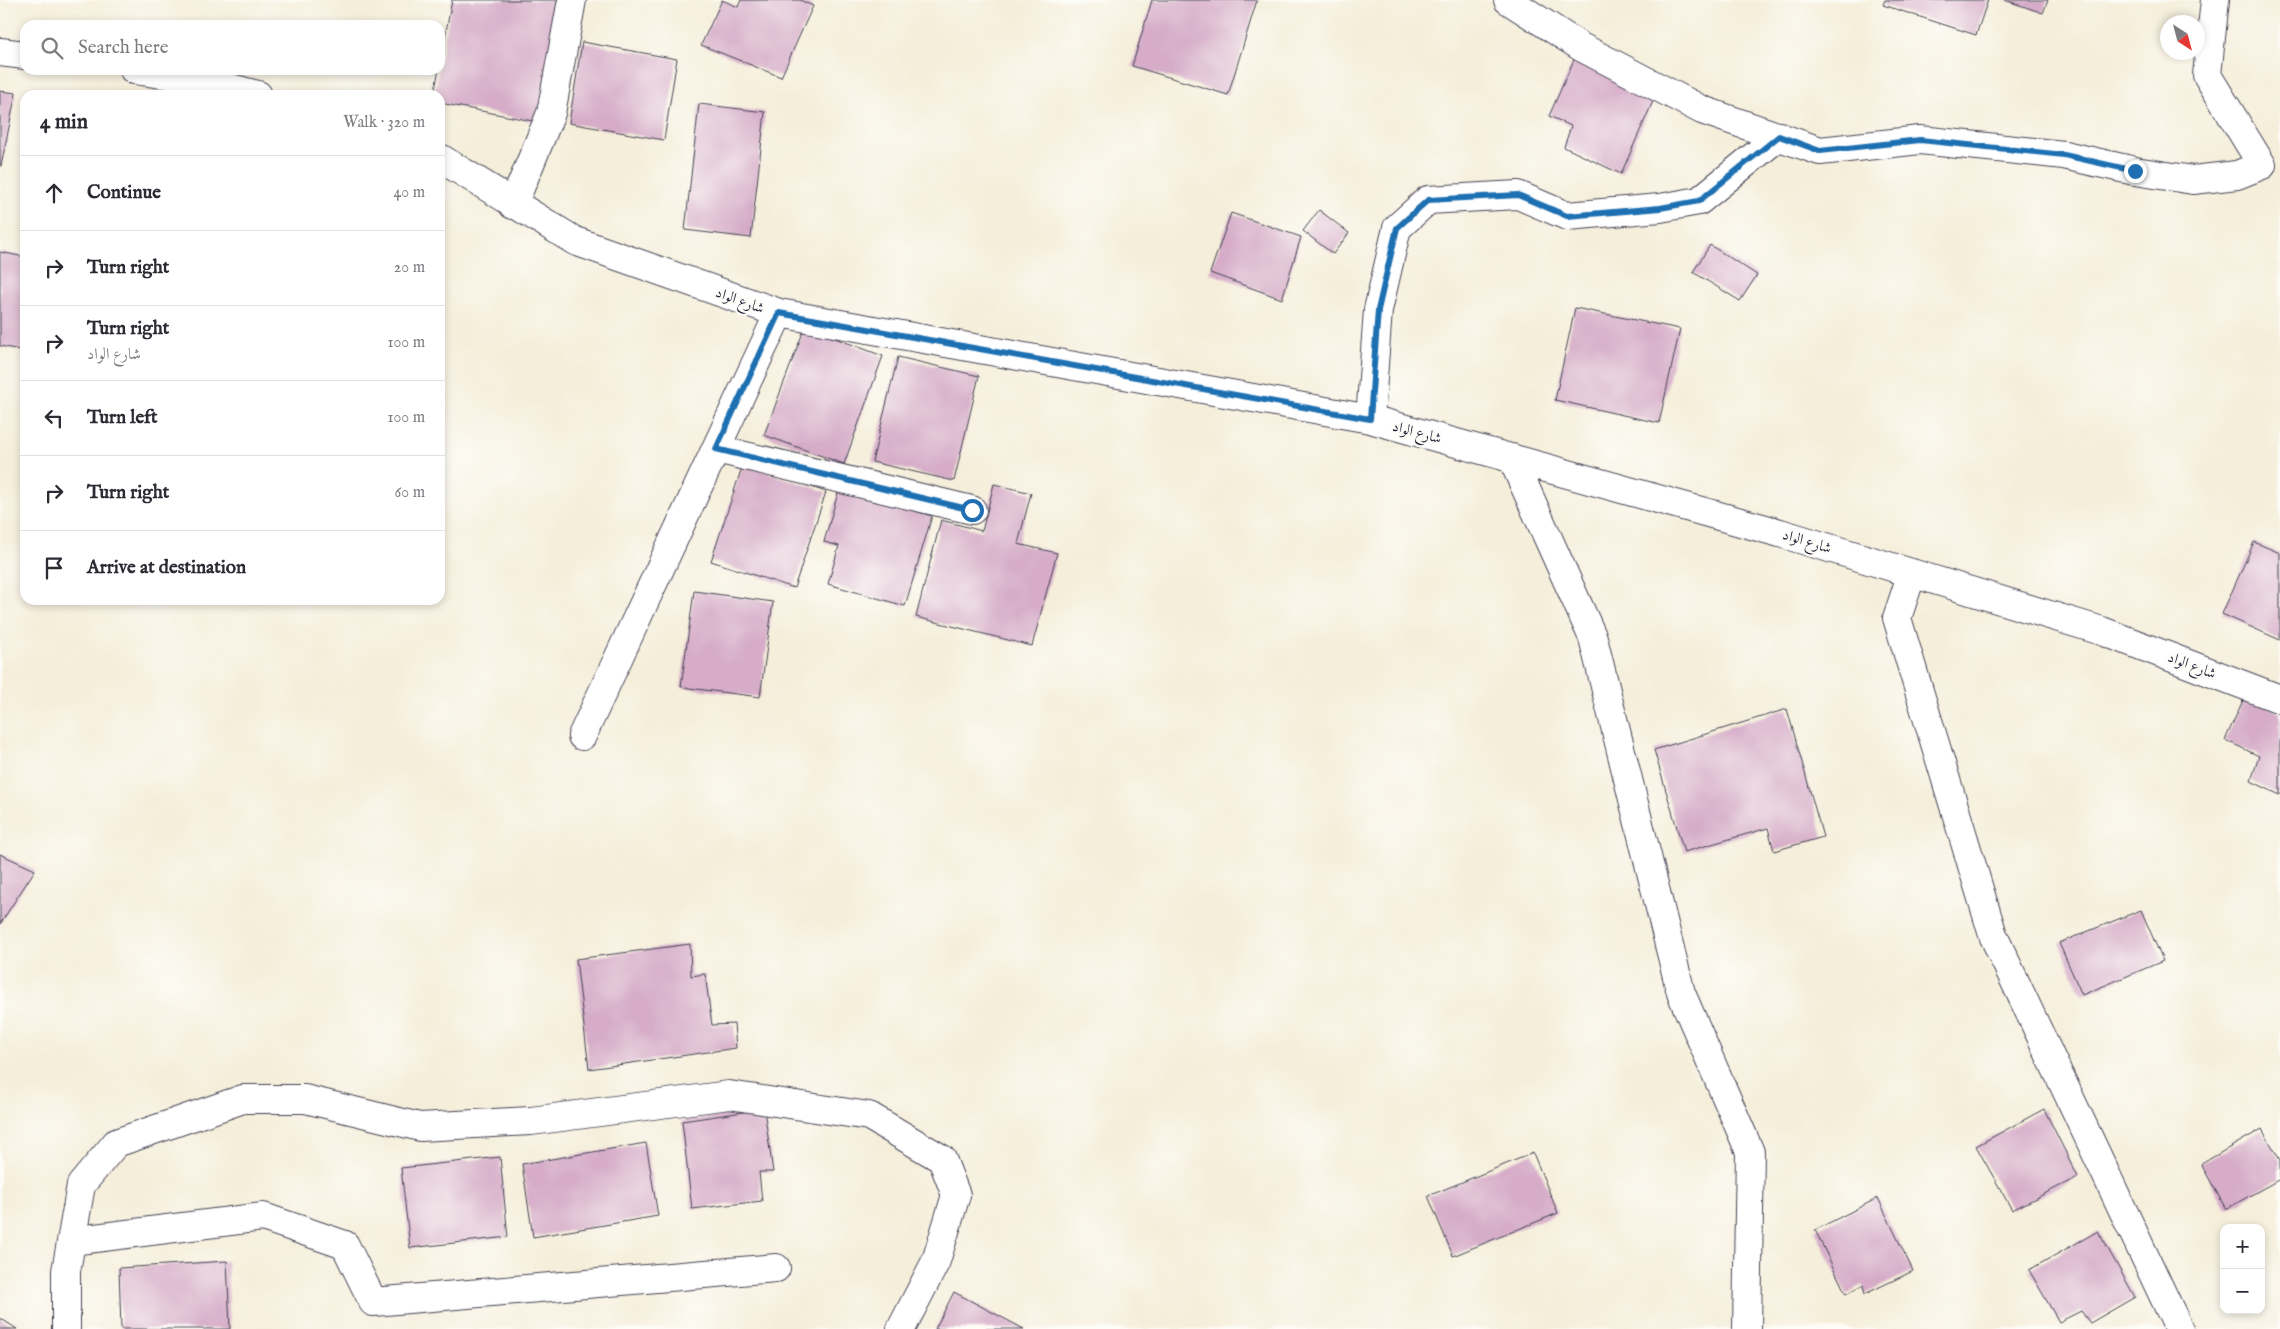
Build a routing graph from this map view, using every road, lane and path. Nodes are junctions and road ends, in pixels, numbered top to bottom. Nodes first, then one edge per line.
1 (572, 0) edge
2 (1508, 0) edge
3 (2215, 0) edge
4 (0, 52) edge
5 (20, 54) edge
6 (173, 75) edge
7 (240, 90) edge
8 (1779, 136) junction
9 (445, 161) edge
10 (513, 205) junction
11 (779, 313) junction
12 (1370, 419) junction
13 (716, 449) junction
14 (1512, 458) junction
15 (972, 510) dead end
16 (1912, 573) junction
17 (2280, 699) edge
18 (582, 736) dead end
19 (71, 1241) junction
20 (776, 1268) dead end
21 (66, 1329) edge
22 (901, 1329) edge
23 (1747, 1329) edge
24 (2179, 1329) edge

1 - 10 street
2 - 8 street
3 - 8 street
4 - 5 street
6 - 7 street
8 - 12 street
9 - 10 street, شارع الواد
10 - 11 street, شارع الواد
11 - 12 street, شارع الواد
11 - 13 street
12 - 14 street, شارع الواد
13 - 15 street
13 - 18 street
14 - 16 street, شارع الواد
14 - 23 street
16 - 17 street, شارع الواد
16 - 24 street
19 - 20 street
19 - 21 street
19 - 22 street

